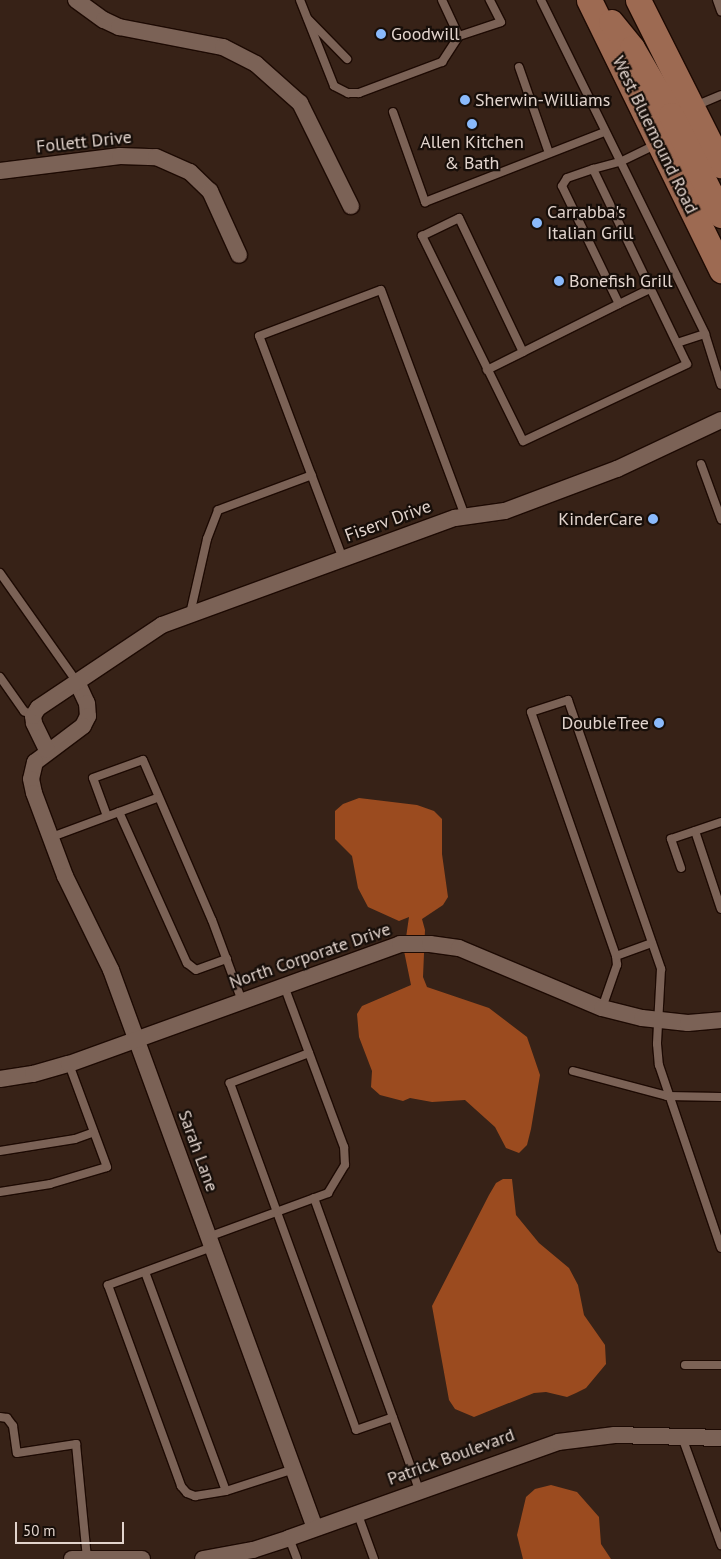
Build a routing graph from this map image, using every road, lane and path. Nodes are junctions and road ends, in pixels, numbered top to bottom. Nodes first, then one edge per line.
1 (76, 0) edge
2 (300, 0) edge
3 (442, 0) edge
4 (490, 0) edge
5 (541, 0) edge
6 (589, 0) edge
7 (594, 0) edge
8 (638, 0) edge
9 (717, 0) edge
10 (721, 11) edge
11 (305, 16) junction
12 (459, 36) junction
13 (347, 59) dead end
14 (518, 67) dead end
15 (721, 96) edge
16 (692, 107) junction
17 (393, 112) dead end
18 (605, 132) junction
19 (658, 143) junction
20 (550, 153) junction
21 (620, 162) junction
22 (721, 165) edge
23 (593, 169) junction
24 (0, 171) edge
25 (351, 206) dead end
26 (721, 215) edge
27 (239, 255) dead end
28 (721, 270) edge
29 (650, 288) junction
30 (619, 304) junction
31 (705, 334) junction
32 (677, 343) junction
33 (523, 352) junction
34 (488, 370) junction
35 (721, 384) edge
36 (721, 420) edge
37 (701, 464) dead end
38 (312, 475) junction
39 (721, 491) edge
40 (712, 495) junction
41 (466, 516) junction
42 (721, 518) edge
43 (343, 559) junction
44 (0, 573) edge
45 (190, 614) junction
46 (0, 677) edge
47 (77, 682) junction
48 (33, 716) junction
49 (48, 750) junction
50 (157, 798) junction
51 (119, 812) junction
52 (107, 816) junction
53 (721, 822) edge
54 (695, 831) junction
55 (49, 838) junction
56 (681, 868) dead end
57 (721, 909) edge
58 (652, 943) junction
59 (616, 956) junction
60 (227, 959) junction
61 (284, 986) junction
62 (242, 1001) junction
63 (602, 1008) junction
64 (721, 1020) edge
65 (658, 1021) junction
66 (136, 1040) junction
67 (309, 1053) junction
68 (69, 1064) junction
69 (572, 1071) dead end
70 (1, 1077) edge
71 (667, 1096) junction
72 (721, 1097) edge
73 (94, 1132) junction
74 (0, 1151) edge
75 (0, 1192) edge
76 (314, 1198) junction
77 (277, 1212) junction
78 (210, 1242) junction
79 (721, 1248) edge
80 (145, 1272) junction
81 (685, 1365) dead end
82 (721, 1365) edge
83 (0, 1417) edge
84 (393, 1417) junction
85 (682, 1437) junction
86 (721, 1438) edge
87 (294, 1469) junction
88 (419, 1489) junction
89 (226, 1492) junction
90 (357, 1512) junction
91 (315, 1528) junction
92 (289, 1538) junction
93 (721, 1543) edge
94 (80, 1558) edge
95 (142, 1559) edge
96 (203, 1559) edge
97 (297, 1559) edge
98 (374, 1559) edge

1 - 25 street
2 - 11 lane
3 - 12 lane
4 - 12 lane
5 - 18 lane
6 - 19 main road, West Bluemound Road
7 - 26 main road
8 - 16 main road
9 - 10 lane
11 - 12 lane
11 - 13 lane
14 - 20 lane
15 - 16 lane
16 - 22 main road
17 - 20 lane
18 - 20 lane
18 - 21 lane
19 - 21 lane
19 - 28 main road, West Bluemound Road
21 - 23 lane
21 - 31 lane
23 - 29 lane
23 - 30 lane
24 - 27 street, Follett Drive
29 - 30 lane
29 - 32 lane
30 - 33 lane
31 - 32 lane
31 - 35 lane
32 - 34 lane
33 - 34 lane
33 - 34 lane
36 - 41 street, Fiserv Drive
37 - 40 lane
38 - 41 lane
38 - 43 lane
38 - 45 lane
39 - 40 lane
40 - 42 lane
41 - 43 street, Fiserv Drive
43 - 45 street, Fiserv Drive
44 - 47 lane
45 - 47 street, Fiserv Drive
46 - 48 lane
47 - 48 street, Fiserv Drive
47 - 49 street
48 - 49 street
49 - 55 street, Sarah Lane
50 - 51 lane
50 - 52 lane
50 - 60 lane
51 - 52 lane
51 - 60 lane
52 - 55 lane
53 - 54 lane
54 - 56 lane
54 - 57 lane
55 - 66 street, Sarah Lane
58 - 59 lane
58 - 59 lane
58 - 65 lane
59 - 63 lane
60 - 62 lane
61 - 62 street, North Corporate Drive
61 - 63 street, North Corporate Drive
61 - 67 lane
62 - 66 street, North Corporate Drive
63 - 65 street, North Corporate Drive
64 - 65 street, North Corporate Drive
65 - 71 lane
66 - 68 street, North Corporate Drive
66 - 78 street, Sarah Lane
67 - 76 lane
67 - 77 lane
68 - 70 street, North Corporate Drive
68 - 73 lane
69 - 71 lane
71 - 72 lane
71 - 79 lane
73 - 74 lane
73 - 75 lane
76 - 77 lane
76 - 84 lane
77 - 78 lane
77 - 84 lane
78 - 80 lane
78 - 87 street, Sarah Lane
80 - 89 lane
80 - 89 lane
81 - 82 lane
83 - 94 lane
84 - 88 lane
85 - 86 street, Patrick Boulevard
85 - 88 street, Patrick Boulevard
85 - 93 lane
87 - 89 lane
87 - 91 street, Sarah Lane
88 - 90 street, Patrick Boulevard
90 - 91 street, Patrick Boulevard
90 - 98 lane
91 - 92 street, Patrick Boulevard
92 - 96 street, Patrick Boulevard
92 - 97 lane
94 - 95 street

